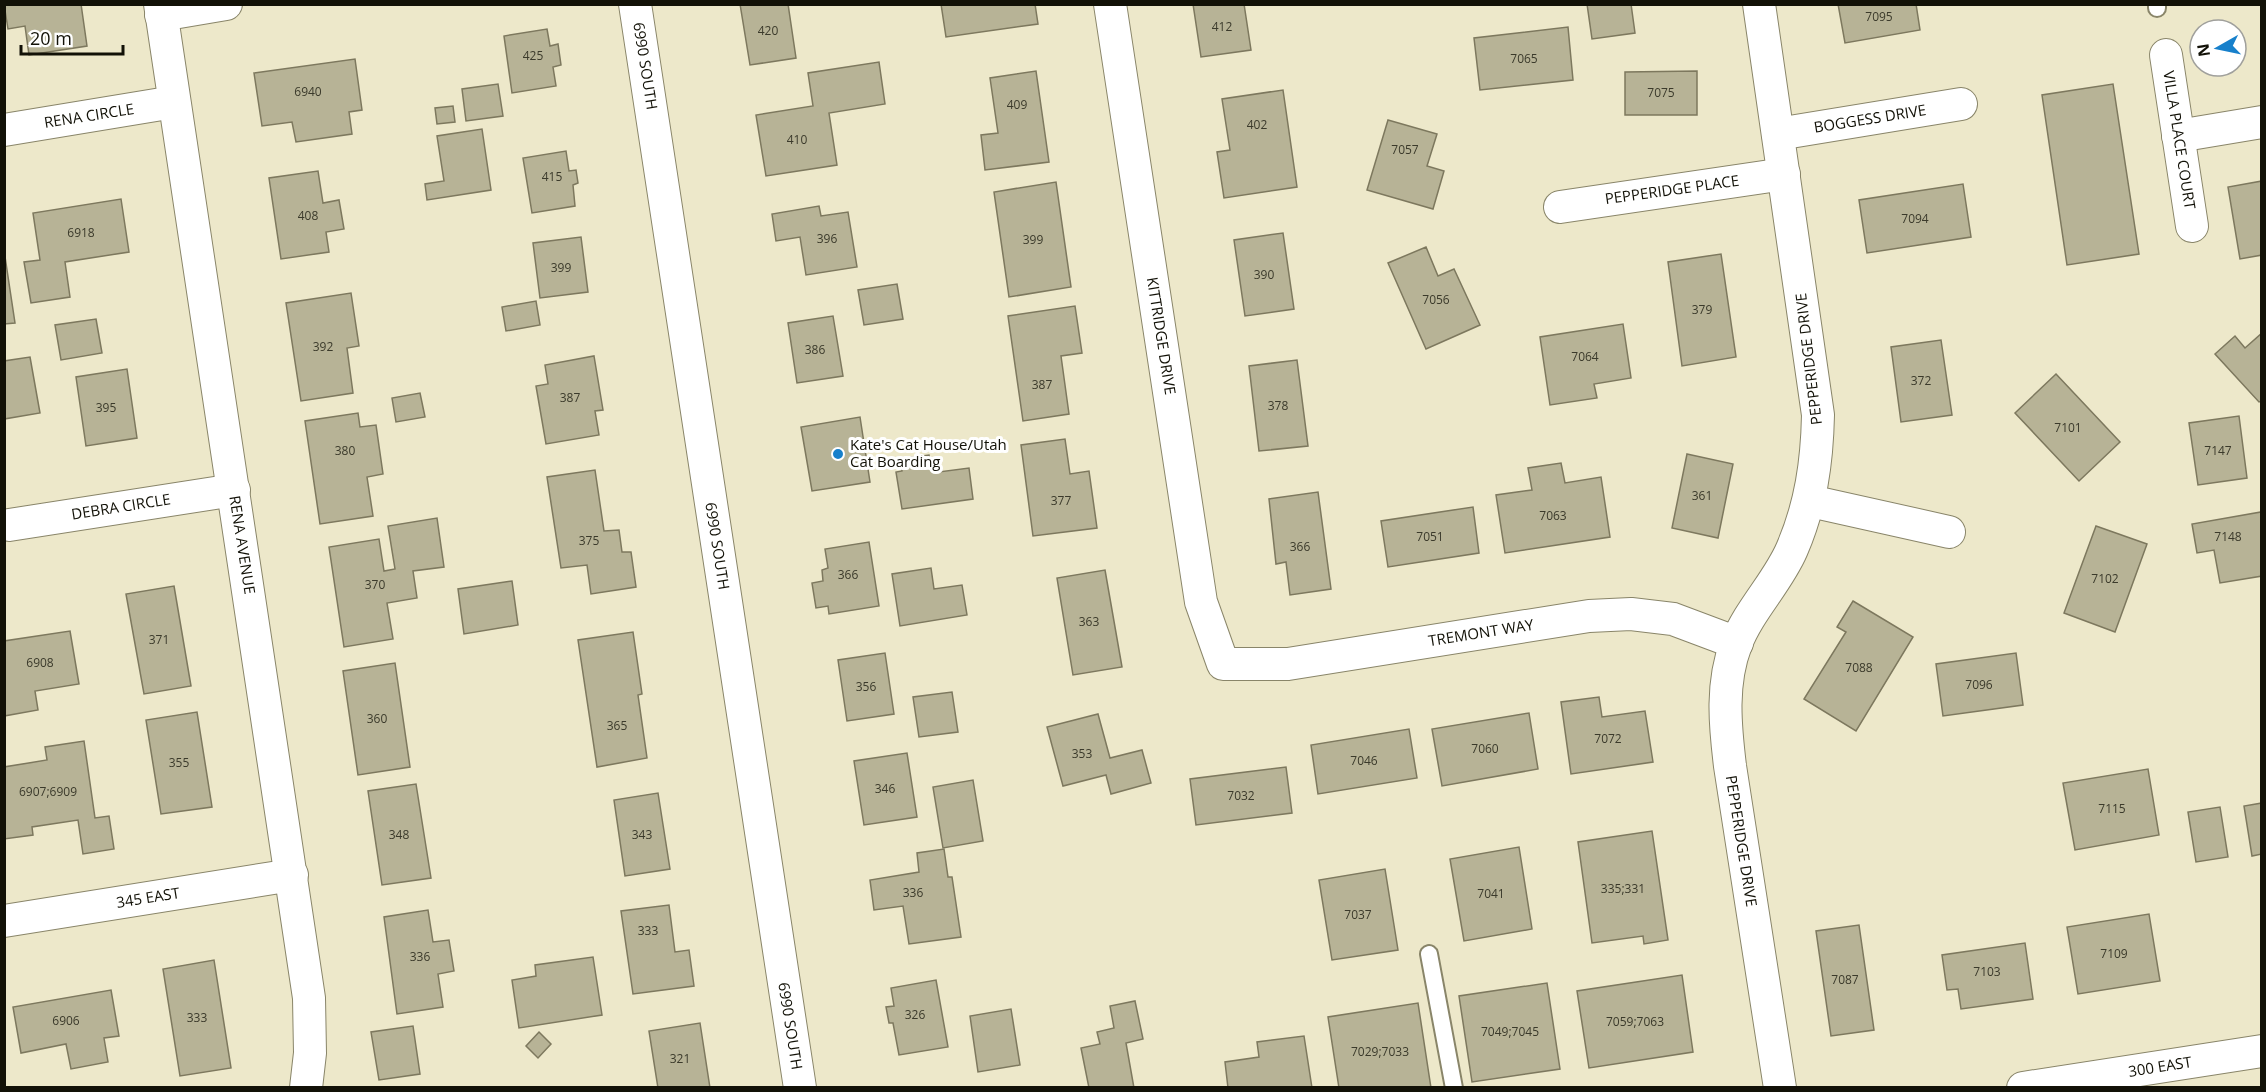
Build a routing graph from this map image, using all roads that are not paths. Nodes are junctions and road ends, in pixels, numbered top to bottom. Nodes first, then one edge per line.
1 (226, 4) edge
2 (635, 4) edge
3 (1110, 4) edge
4 (1759, 4) edge
5 (160, 10) edge
6 (2166, 55) dead end
7 (174, 102) junction
8 (1961, 104) dead end
9 (2262, 123) edge
10 (4, 130) edge
11 (1778, 134) junction
12 (2178, 136) junction
13 (1784, 174) junction
14 (1560, 207) dead end
15 (2192, 226) dead end
16 (234, 490) junction
17 (1810, 501) junction
18 (9, 525) dead end
19 (1949, 532) dead end
20 (1737, 643) junction
21 (1223, 664) joint
22 (292, 875) junction
23 (4, 921) edge
24 (1429, 954) dead end
25 (2262, 1051) edge
26 (306, 1088) edge
27 (800, 1088) edge
28 (1454, 1088) edge
29 (1780, 1088) edge
30 (2023, 1088) edge

1 - 5 street
2 - 27 street, 6990 SOUTH
3 - 21 street, KITTRIDGE DRIVE
4 - 11 street, PEPPERIDGE DRIVE
5 - 7 street, RENA AVENUE
6 - 12 street, VILLA PLACE COURT
7 - 10 street, RENA CIRCLE
7 - 16 street, RENA AVENUE
8 - 11 street, BOGGESS DRIVE
9 - 12 street
11 - 13 street, PEPPERIDGE DRIVE
12 - 15 street, VILLA PLACE COURT
13 - 14 street, PEPPERIDGE PLACE
13 - 17 street, PEPPERIDGE DRIVE
16 - 18 street, DEBRA CIRCLE
16 - 22 street, RENA AVENUE
17 - 19 street
17 - 20 street, PEPPERIDGE DRIVE
20 - 21 street, TREMONT WAY
20 - 29 street, PEPPERIDGE DRIVE
22 - 23 street, 345 EAST
22 - 26 street, RENA AVENUE
24 - 28 lane
25 - 30 street, 300 EAST

